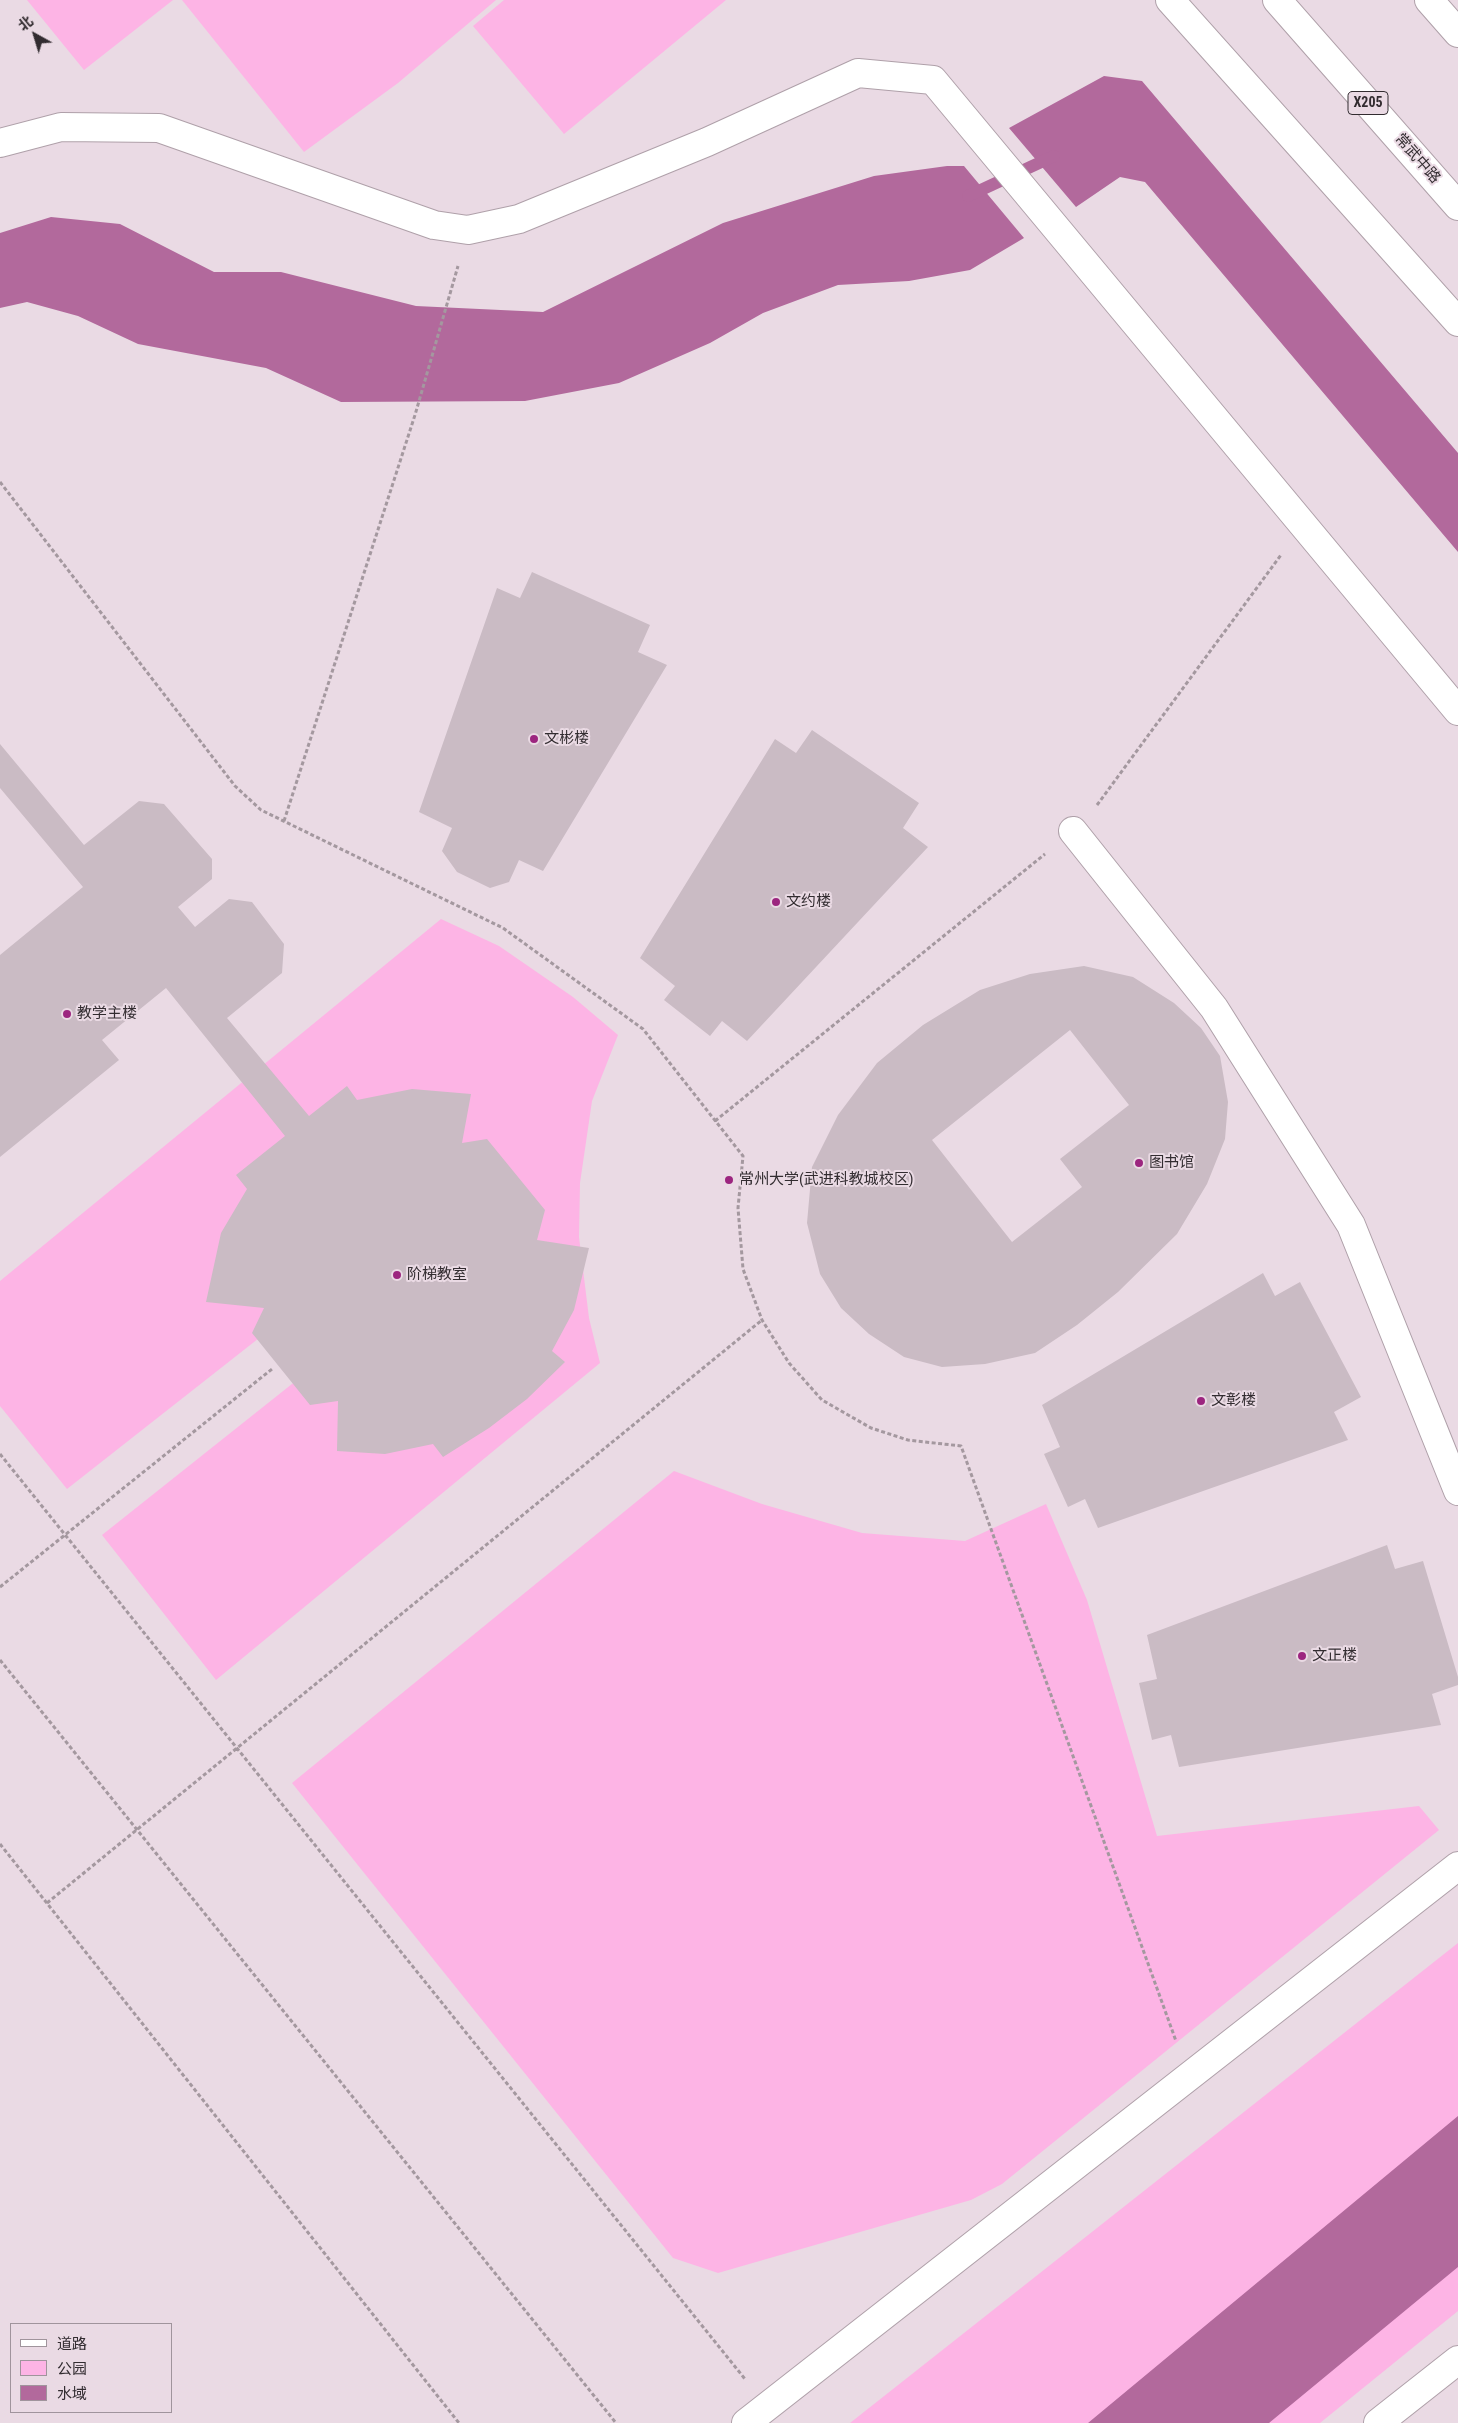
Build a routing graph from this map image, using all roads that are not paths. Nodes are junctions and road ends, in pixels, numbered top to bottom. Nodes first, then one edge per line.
1 (1170, 0) edge
2 (1277, 0) edge
3 (1429, 0) edge
4 (1458, 33) edge
5 (0, 143) edge
6 (1458, 206) edge
7 (1458, 322) edge
8 (1458, 712) edge
9 (1073, 831) road end
10 (1458, 1491) edge
11 (1458, 1866) edge
12 (1458, 2360) edge
13 (757, 2415) edge
14 (1378, 2423) edge

1 - 7 street
2 - 6 street, 常武中路 / X205
3 - 4 street
5 - 8 street
9 - 10 street
11 - 13 street
12 - 14 street

